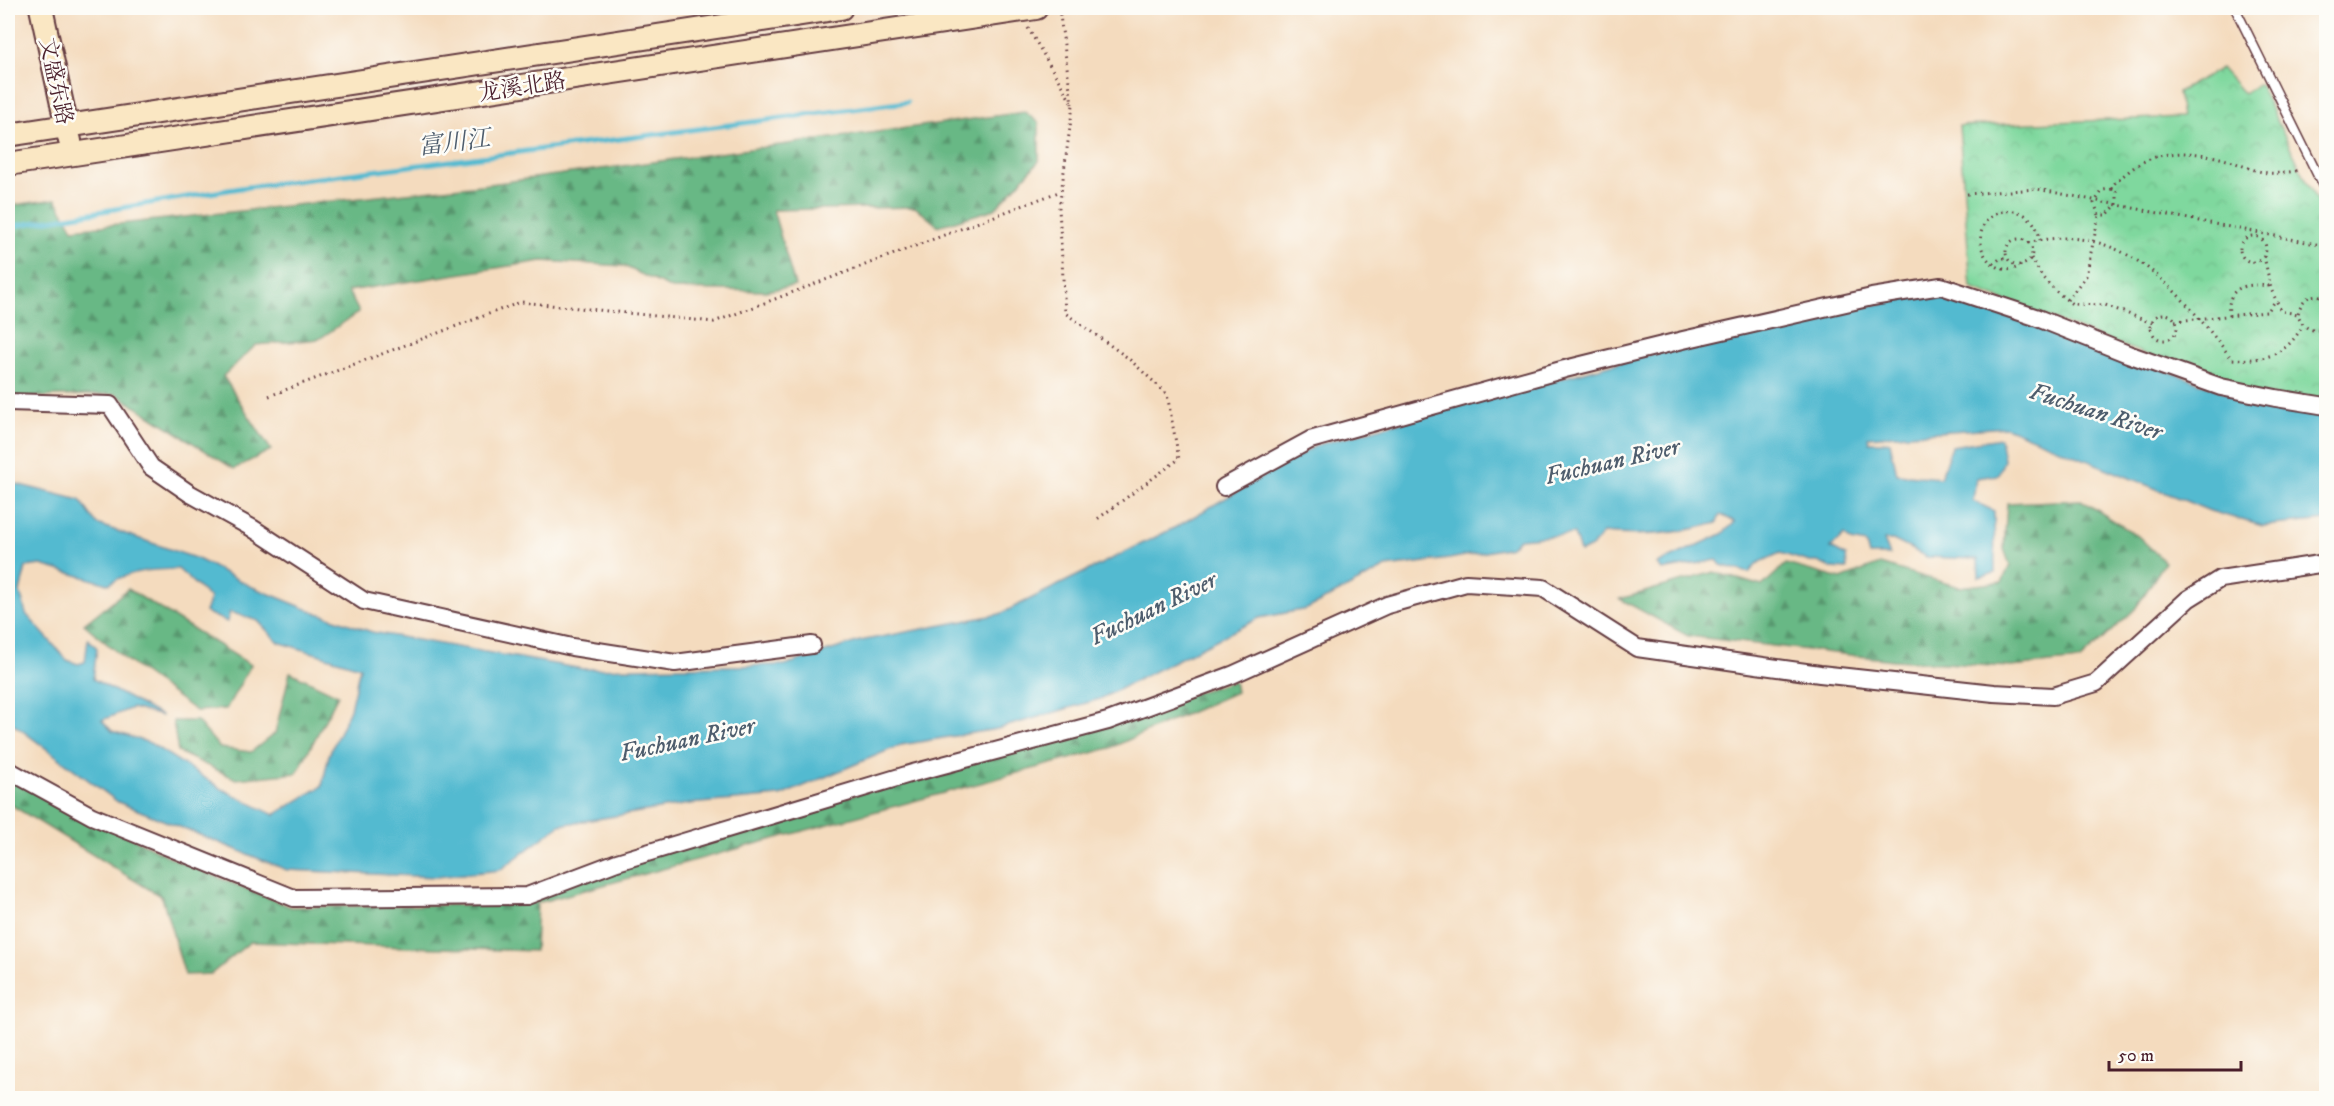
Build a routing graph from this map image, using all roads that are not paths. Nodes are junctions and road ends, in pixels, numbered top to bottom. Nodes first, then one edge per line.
1 (41, 8) edge
2 (841, 8) edge
3 (1024, 8) edge
4 (2235, 8) edge
5 (67, 127) junction
6 (8, 135) edge
7 (73, 155) junction
8 (8, 164) edge
9 (2326, 192) edge
10 (8, 402) edge
11 (2326, 406) edge
12 (1224, 486) dead end
13 (2326, 563) edge
14 (812, 645) dead end
15 (8, 770) edge

1 - 5 main road, 文盛东路
2 - 5 main road, 龙溪北路
3 - 7 main road, 龙溪北路
4 - 9 lane
5 - 6 main road, 龙溪北路
5 - 7 main road, 文盛东路
7 - 8 main road, 龙溪北路
10 - 14 street
11 - 12 street
13 - 15 street

